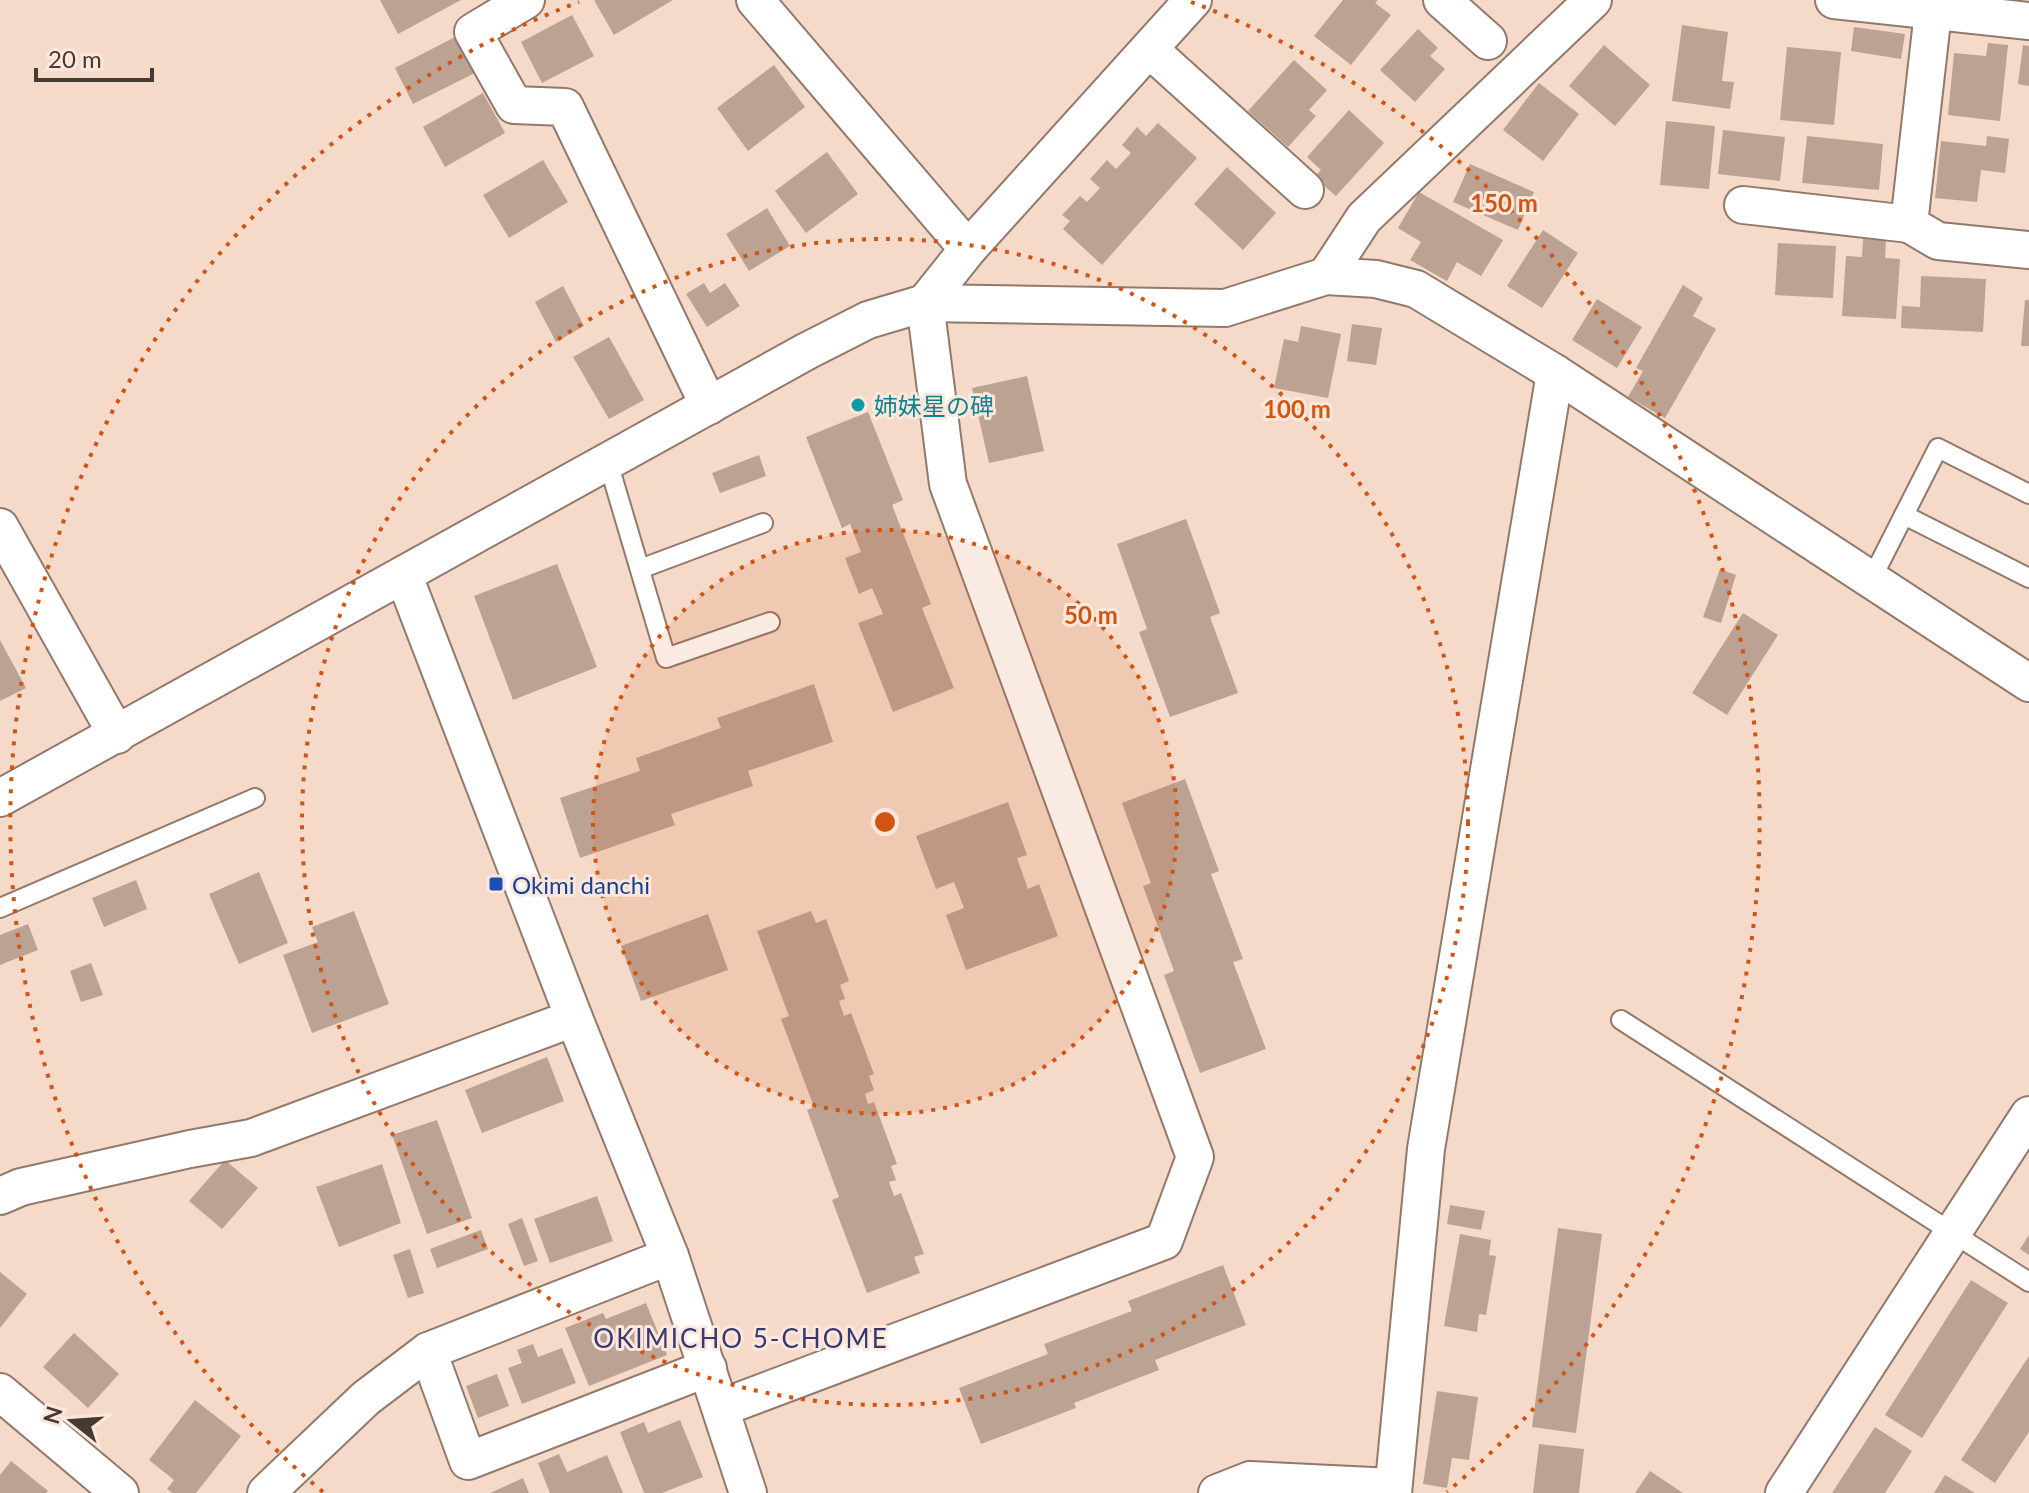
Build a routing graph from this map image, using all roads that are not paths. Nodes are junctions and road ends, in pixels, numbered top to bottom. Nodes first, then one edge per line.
1 (526, 0) edge
2 (755, 0) edge
3 (1193, 0) edge
4 (1442, 0) edge
5 (1593, 0) edge
6 (1834, 0) edge
7 (1933, 12) junction
8 (2029, 21) edge
9 (1488, 41) dead end
10 (1149, 49) junction
11 (1305, 190) dead end
12 (1743, 205) dead end
13 (1909, 224) junction
14 (968, 249) junction
15 (2029, 250) edge
16 (1326, 276) junction
17 (925, 303) junction
18 (1555, 373) junction
19 (709, 406) junction
20 (608, 462) junction
21 (2029, 494) edge
22 (1904, 515) junction
23 (763, 523) dead end
24 (0, 527) edge
25 (640, 569) junction
26 (404, 576) junction
27 (2029, 578) edge
28 (1871, 580) junction
29 (770, 622) dead end
30 (2029, 683) edge
31 (117, 735) junction
32 (0, 798) edge
33 (255, 798) dead end
34 (0, 908) edge
35 (574, 1018) junction
36 (1621, 1020) dead end
37 (2029, 1115) edge
38 (0, 1196) edge
39 (1952, 1233) junction
40 (670, 1256) junction
41 (2029, 1282) edge
42 (428, 1351) junction
43 (708, 1368) junction
44 (0, 1392) edge
45 (721, 1408) junction
46 (1393, 1490) edge
47 (120, 1493) edge
48 (266, 1493) edge
49 (748, 1493) edge
50 (1217, 1493) edge
51 (1784, 1493) edge

1 - 19 street
2 - 14 street
3 - 10 street
4 - 9 street
5 - 16 street
6 - 7 street
7 - 8 street
7 - 13 street
10 - 11 street
10 - 14 street
12 - 13 street
13 - 15 street
14 - 17 street
16 - 17 street
16 - 18 street
17 - 19 street
17 - 45 street
18 - 28 street
18 - 46 street
19 - 20 street
20 - 25 lane
20 - 26 street
21 - 22 lane
22 - 27 lane
22 - 28 lane
23 - 25 lane
24 - 31 street
25 - 29 lane
26 - 31 street
26 - 35 street
28 - 30 street
31 - 32 street
33 - 34 lane
35 - 38 street
35 - 40 street
36 - 39 lane
37 - 39 street
39 - 41 lane
39 - 51 street
40 - 42 street
40 - 43 street
42 - 43 street
42 - 48 street
43 - 45 street
44 - 47 street
45 - 49 street
46 - 50 street

